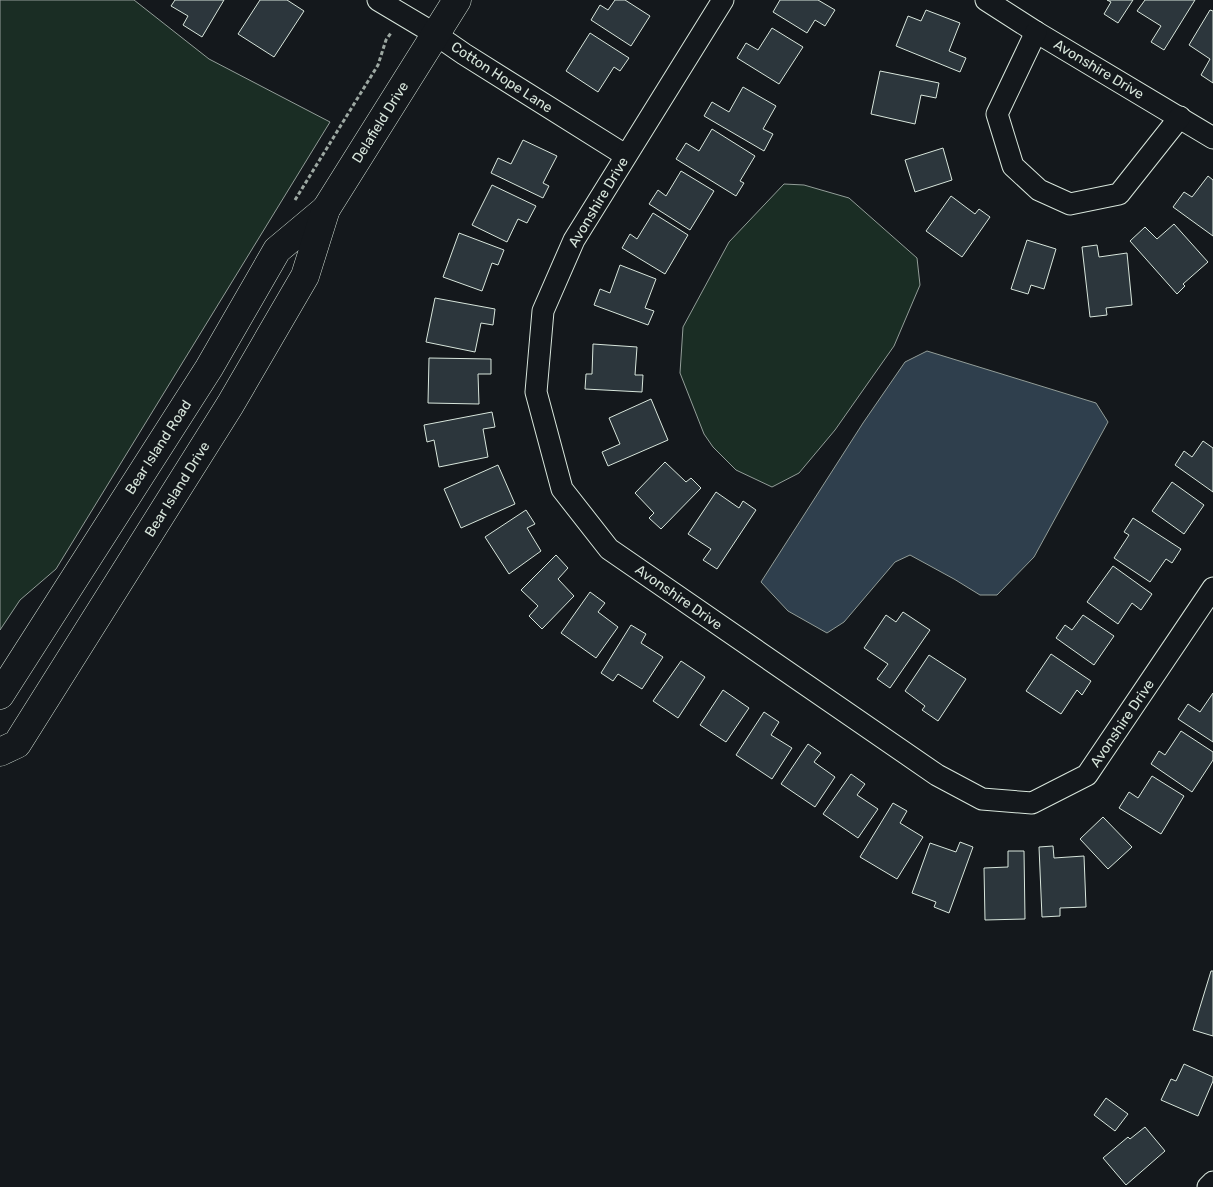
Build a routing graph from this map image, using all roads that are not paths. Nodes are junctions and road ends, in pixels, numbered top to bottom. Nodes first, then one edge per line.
1 (378, 0) edge
2 (457, 0) edge
3 (723, 0) edge
4 (986, 0) edge
5 (1036, 32) junction
6 (435, 34) junction
7 (1180, 117) junction
8 (1213, 138) edge
9 (625, 156) junction
10 (326, 209) junction
11 (1213, 588) edge
12 (0, 695) edge
13 (0, 752) edge
14 (1213, 1182) edge
15 (1208, 1187) edge

1 - 6 street, Cotton Hope Lane
2 - 6 street
3 - 9 street, Avonshire Drive
4 - 5 street, Avonshire Drive
5 - 7 street, Avonshire Drive
5 - 7 street
6 - 9 street, Cotton Hope Lane
6 - 10 street, Delafield Drive
7 - 8 street, Avonshire Drive
9 - 11 street, Avonshire Drive
10 - 12 street, Bear Island Road
10 - 13 street, Bear Island Drive
14 - 15 street

